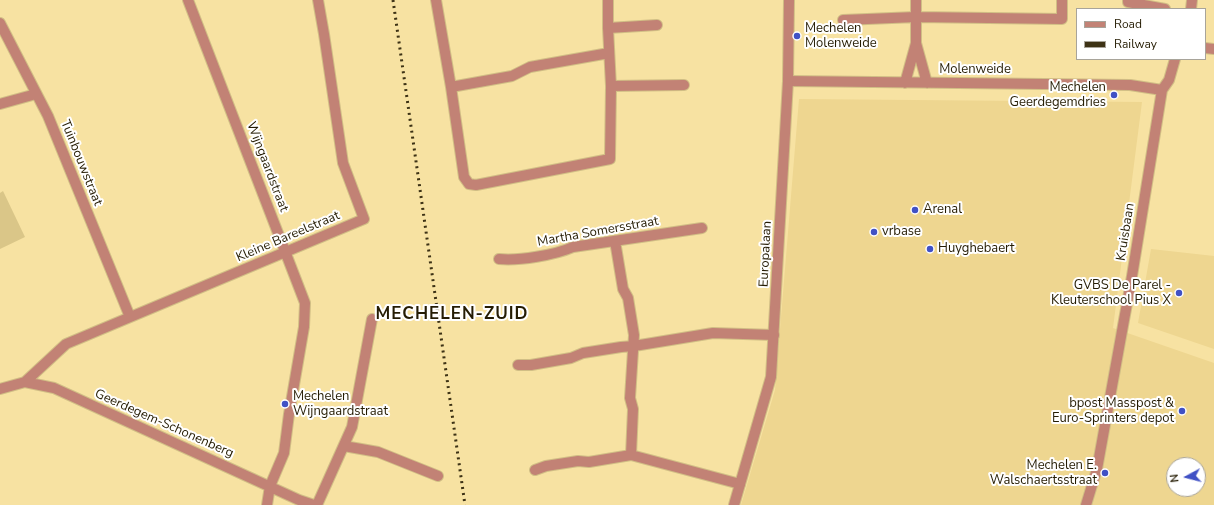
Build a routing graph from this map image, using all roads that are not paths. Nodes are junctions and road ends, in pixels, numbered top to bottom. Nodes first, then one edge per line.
1 (188, 0) edge
2 (318, 0) edge
3 (436, 0) edge
4 (608, 0) edge
5 (789, 0) edge
6 (916, 0) edge
7 (1062, 0) edge
8 (1128, 0) edge
9 (1161, 8) edge
10 (916, 17) junction
11 (843, 20) dead end
12 (0, 23) edge
13 (657, 25) dead end
14 (608, 28) junction
15 (916, 43) junction
16 (609, 53) junction
17 (1176, 60) edge
18 (788, 81) junction
19 (905, 83) junction
20 (927, 83) junction
21 (684, 85) dead end
22 (611, 86) junction
23 (451, 87) junction
24 (1162, 90) junction
25 (36, 94) junction
26 (0, 104) edge
27 (702, 228) dead end
28 (615, 241) junction
29 (286, 252) junction
30 (499, 259) dead end
31 (130, 317) junction
32 (372, 319) dead end
33 (774, 335) junction
34 (634, 346) junction
35 (518, 365) dead end
36 (25, 382) junction
37 (0, 389) edge
38 (344, 446) junction
39 (631, 455) junction
40 (535, 470) dead end
41 (438, 476) dead end
42 (740, 484) junction
43 (270, 486) junction
44 (299, 500) junction
45 (267, 505) edge
46 (290, 505) edge
47 (314, 505) edge
48 (317, 505) edge
49 (734, 505) edge
50 (1086, 505) edge

1 - 29 street, Wijngaardstraat
2 - 29 street, Kleine Bareelstraat
3 - 23 street
4 - 14 street
5 - 18 street, Europalaan
6 - 10 street
7 - 10 street
8 - 9 street
10 - 11 street
10 - 15 street
12 - 25 street, Tuinbouwstraat
13 - 14 street
14 - 16 street
15 - 19 street
15 - 20 street
16 - 22 street
16 - 23 street
17 - 24 street, Kruisbaan
18 - 19 street, Molenweide
18 - 33 street, Europalaan
19 - 20 street, Molenweide
20 - 24 street, Molenweide
21 - 22 street
22 - 23 street
24 - 50 street, Kruisbaan
25 - 26 street
25 - 31 street, Tuinbouwstraat
27 - 28 street, Martha Somersstraat
28 - 30 street, Martha Somersstraat
28 - 34 street
29 - 31 street, Kleine Bareelstraat
29 - 43 street, Wijngaardstraat
31 - 36 street, Kleine Bareelstraat
32 - 38 street
33 - 34 street
33 - 42 street, Europalaan
34 - 35 street
34 - 39 street
36 - 37 street, Geerdegem-Schonenberg
36 - 43 street, Geerdegem-Schonenberg
38 - 41 street
38 - 48 street
39 - 40 street
39 - 42 street
42 - 49 street, Europalaan
43 - 44 street, Geerdegem-Schonenberg
43 - 45 street, Wijngaardstraat
44 - 46 street
44 - 47 street, Geerdegem-Schonenberg

